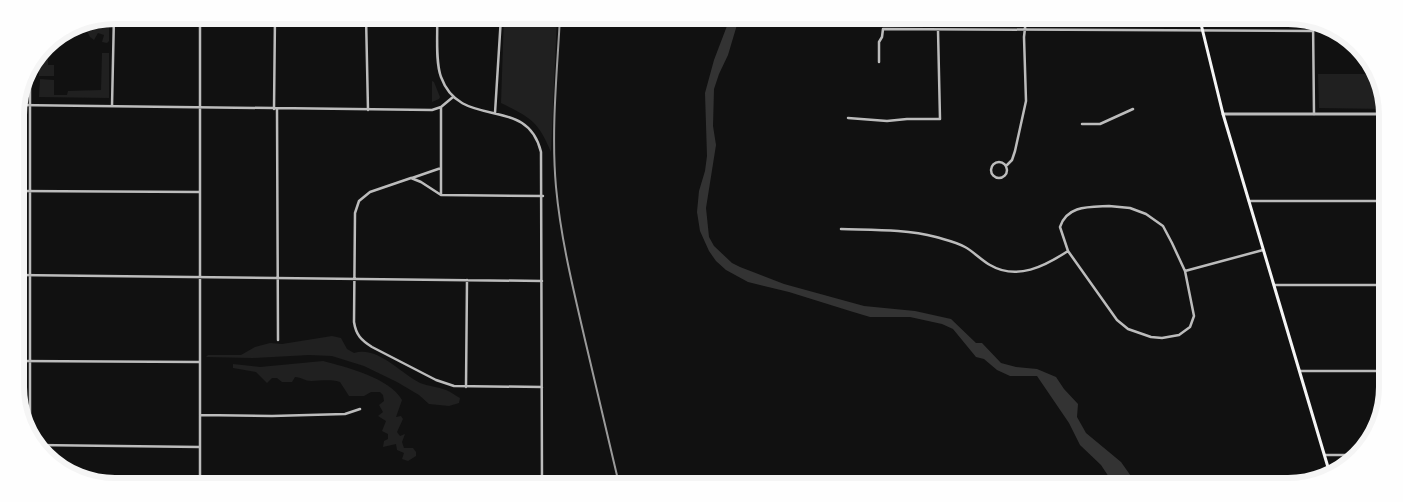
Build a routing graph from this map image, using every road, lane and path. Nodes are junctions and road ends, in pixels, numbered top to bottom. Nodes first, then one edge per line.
1 (114, 24) edge
2 (200, 24) edge
3 (275, 24) edge
4 (366, 24) edge
5 (437, 24) edge
6 (501, 24) edge
7 (1025, 24) edge
8 (1201, 24) edge
9 (1313, 27) edge
10 (938, 29) junction
11 (1024, 30) junction
12 (1203, 31) junction
13 (1313, 31) junction
14 (880, 62) dead end
15 (30, 84) edge
16 (453, 96) junction
17 (24, 106) edge
18 (29, 106) junction
19 (112, 106) junction
20 (441, 106) junction
21 (200, 107) junction
22 (276, 108) junction
23 (1133, 109) dead end
24 (368, 110) junction
25 (495, 113) junction
26 (1223, 114) junction
27 (1379, 114) edge
28 (1314, 115) junction
29 (848, 118) dead end
30 (1082, 124) dead end
31 (1006, 166) junction
32 (441, 168) junction
33 (411, 178) junction
34 (24, 191) edge
35 (30, 191) junction
36 (200, 192) junction
37 (441, 195) junction
38 (542, 196) junction
39 (1249, 201) junction
40 (1379, 202) edge
41 (841, 229) dead end
42 (1068, 250) junction
43 (1263, 250) junction
44 (1185, 271) junction
45 (24, 275) edge
46 (30, 275) junction
47 (200, 278) junction
48 (278, 278) junction
49 (355, 280) junction
50 (467, 280) junction
51 (542, 280) junction
52 (1274, 285) junction
53 (1379, 285) edge
54 (278, 340) dead end
55 (24, 361) edge
56 (30, 361) junction
57 (199, 362) junction
58 (1300, 371) junction
59 (1379, 371) edge
60 (542, 387) junction
61 (466, 388) junction
62 (360, 409) dead end
63 (199, 415) junction
64 (30, 420) edge
65 (45, 446) edge
66 (200, 447) junction
67 (1324, 455) junction
68 (1349, 455) edge
69 (1328, 469) edge
70 (200, 478) edge
71 (542, 478) edge

1 - 19 street
2 - 21 street
3 - 22 street
4 - 24 street
5 - 16 street
6 - 25 street
7 - 11 street
8 - 12 main road
9 - 13 street
10 - 11 street
10 - 14 street
10 - 29 street
11 - 12 street
11 - 31 street
12 - 13 street
12 - 26 main road
13 - 28 street
15 - 18 street
16 - 20 street
16 - 25 street
17 - 18 street
18 - 19 street
18 - 35 street
19 - 21 street
20 - 24 street
20 - 32 street
21 - 22 street
21 - 36 street
22 - 24 street
22 - 48 street
23 - 30 street
25 - 38 street
26 - 28 street
26 - 39 main road
27 - 28 street
31 - 31 street
32 - 33 street
32 - 37 street
33 - 37 street
33 - 49 street
34 - 35 street
35 - 36 street
35 - 46 street
36 - 47 street
37 - 38 street
38 - 51 street
39 - 40 street
39 - 43 main road
41 - 42 street
42 - 44 street
42 - 44 street
43 - 44 street
43 - 52 main road
45 - 46 street
46 - 47 street
46 - 56 street
47 - 48 street
47 - 57 street
48 - 49 street
48 - 54 street
49 - 50 street
49 - 61 street
50 - 51 street
50 - 61 street
51 - 60 street
52 - 53 street
52 - 58 main road
55 - 56 street
56 - 57 street
56 - 64 street
57 - 63 street
58 - 59 street
58 - 67 main road
60 - 61 street
60 - 71 street
62 - 63 street
63 - 66 street
65 - 66 street
66 - 70 street
67 - 68 street
67 - 69 main road

